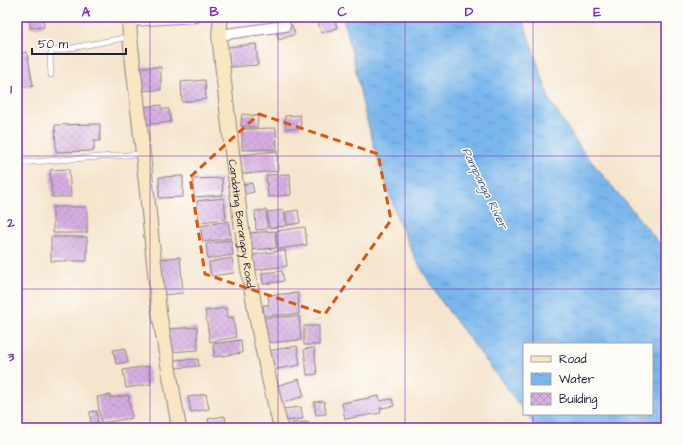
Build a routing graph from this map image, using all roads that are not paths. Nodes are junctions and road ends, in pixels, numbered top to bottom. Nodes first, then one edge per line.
1 (196, 17) edge
2 (221, 17) edge
3 (130, 19) edge
4 (284, 26) dead end
5 (219, 35) junction
6 (130, 37) junction
7 (51, 75) dead end
8 (143, 154) junction
9 (17, 163) edge
10 (179, 428) edge
11 (281, 428) edge

1 - 3 street
2 - 5 street, Candating Barangay Road
3 - 6 street
4 - 5 street
5 - 11 street, Candating Barangay Road
6 - 7 lane
6 - 8 street
8 - 9 lane
8 - 10 street

